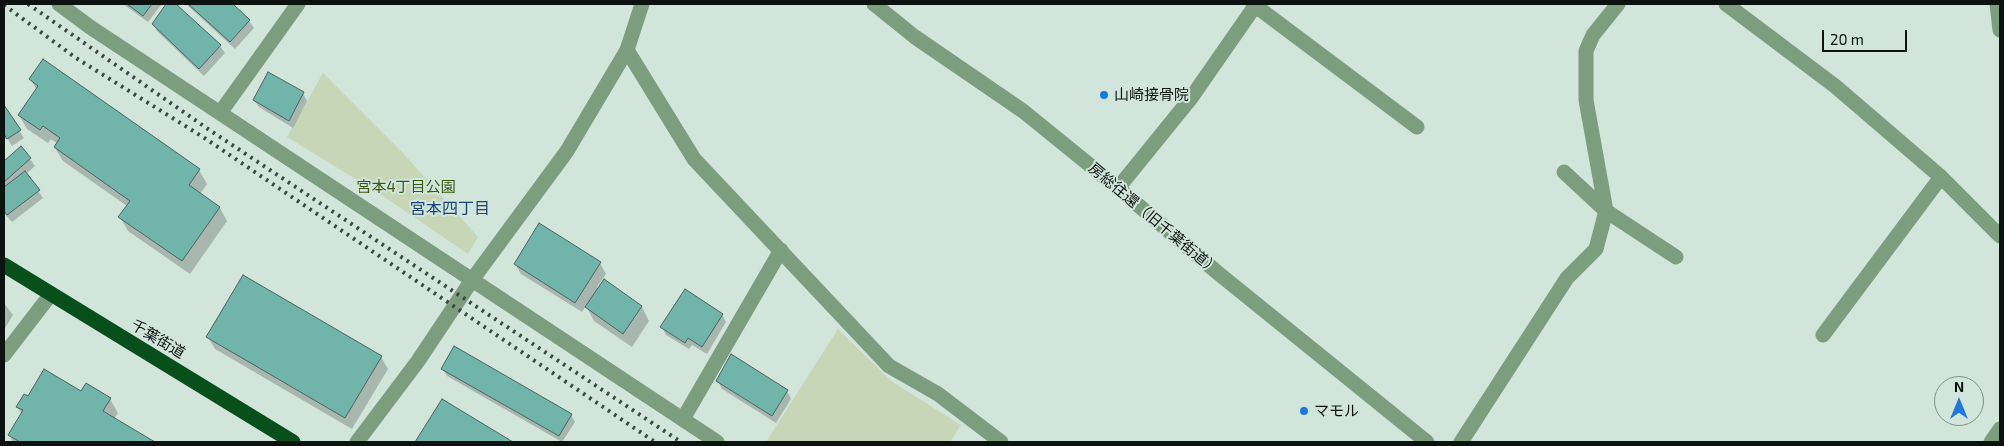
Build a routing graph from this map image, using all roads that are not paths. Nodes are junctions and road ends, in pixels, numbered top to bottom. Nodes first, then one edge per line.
1 (59, 4) edge
2 (298, 4) edge
3 (642, 4) edge
4 (874, 4) edge
5 (1618, 4) edge
6 (1726, 4) edge
7 (1997, 4) edge
8 (1254, 5) edge
9 (1743, 9) edge
10 (2000, 30) edge
11 (627, 50) junction
12 (220, 113) junction
13 (1417, 127) dead end
14 (1564, 172) dead end
15 (1941, 177) junction
16 (1118, 188) junction
17 (1606, 211) junction
18 (2000, 236) edge
19 (781, 250) junction
20 (1676, 257) dead end
21 (4, 265) edge
22 (472, 280) junction
23 (51, 294) junction
24 (1823, 335) dead end
25 (4, 355) edge
26 (683, 419) junction
27 (2000, 430) edge
28 (293, 442) edge
29 (357, 442) edge
30 (717, 442) edge
31 (1002, 442) edge
32 (1427, 442) edge
33 (1460, 442) edge
34 (1992, 442) edge

1 - 12 street
2 - 12 street
3 - 11 street
4 - 16 street, 房総往還（旧千葉街道）
5 - 17 street
6 - 9 street
7 - 10 street
8 - 13 street
8 - 16 street
9 - 15 street
11 - 19 street
11 - 22 street
12 - 22 street
14 - 17 street
15 - 18 street
15 - 24 street
16 - 32 street, 房総往還（旧千葉街道）
17 - 20 street
17 - 33 street
19 - 26 street
19 - 31 street
21 - 23 highway, 千葉街道
22 - 26 street
22 - 29 street
23 - 25 street
23 - 28 highway, 千葉街道
26 - 30 street
27 - 34 street

